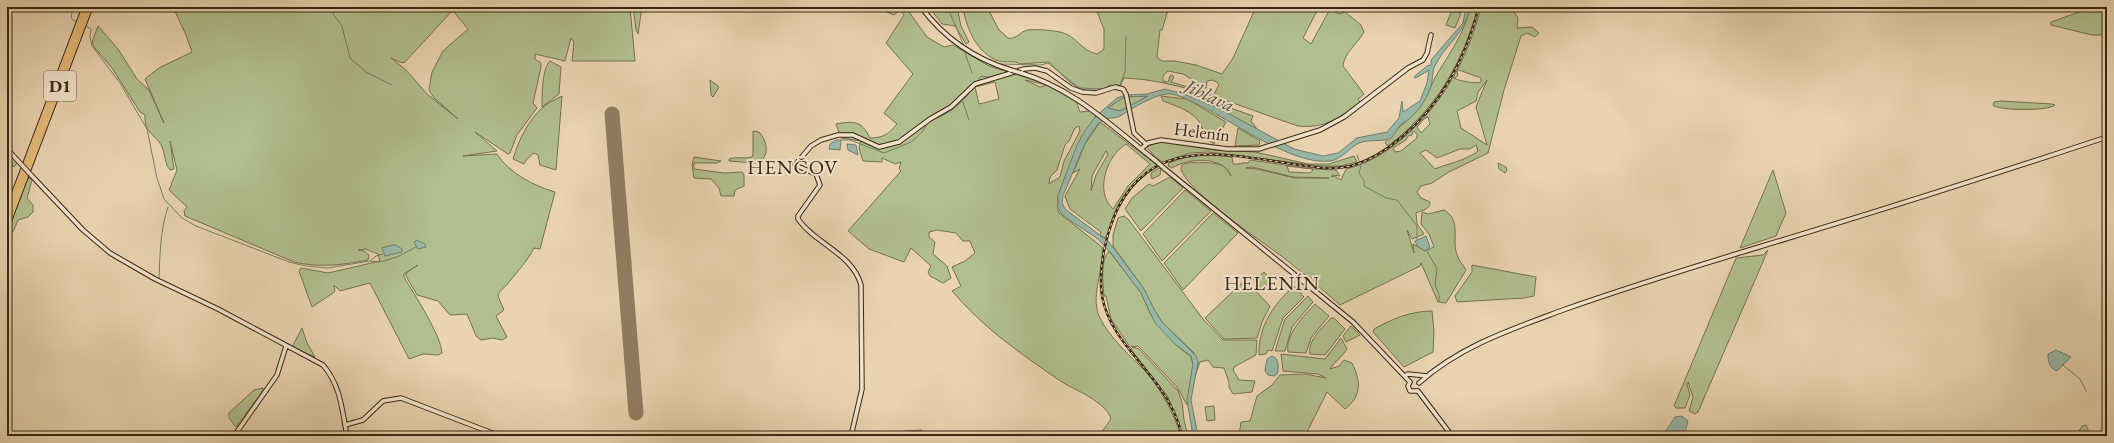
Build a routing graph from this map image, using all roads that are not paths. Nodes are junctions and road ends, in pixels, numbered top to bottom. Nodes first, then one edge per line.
1 (86, 7) edge
2 (90, 7) edge
3 (921, 7) edge
4 (1431, 35) dead end
5 (2107, 137) edge
6 (1146, 144) junction
7 (7, 149) edge
8 (1141, 149) junction
9 (7, 213) edge
10 (7, 225) edge
11 (286, 346) junction
12 (1405, 376) junction
13 (1426, 376) junction
14 (1410, 382) junction
15 (1419, 383) junction
16 (1418, 391) junction
17 (345, 425) junction
18 (851, 435) edge
19 (234, 436) edge
20 (347, 436) edge
21 (500, 436) edge
22 (1452, 436) edge

1 - 9 highway, D1
2 - 10 highway, D1
3 - 8 main road, bridge
4 - 6 main road, Helenín
5 - 13 main road
6 - 8 main road
6 - 18 main road
7 - 11 main road, bridge
8 - 12 main road, bridge
11 - 17 main road
11 - 19 main road
12 - 13 main road
12 - 14 main road
13 - 15 main road
14 - 15 main road
14 - 16 main road
15 - 16 main road
16 - 22 main road
17 - 20 main road
17 - 21 main road

